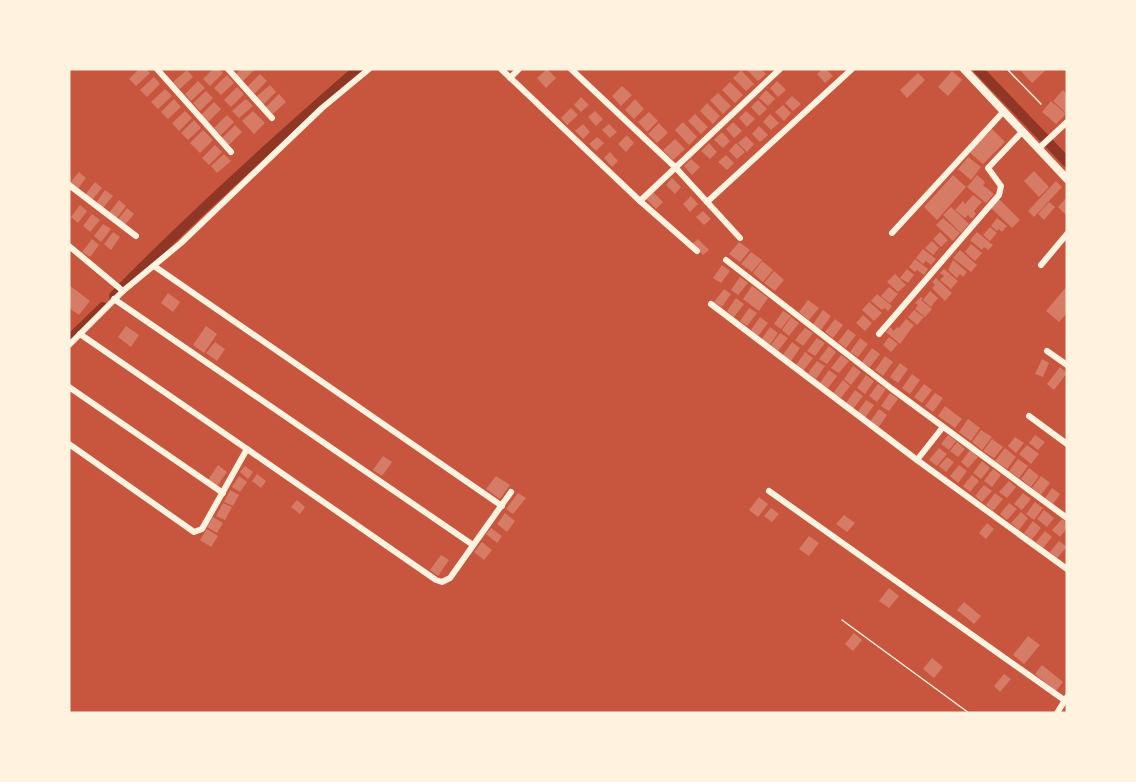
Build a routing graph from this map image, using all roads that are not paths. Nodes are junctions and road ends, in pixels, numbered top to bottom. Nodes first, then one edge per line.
1 (157, 69) edge
2 (228, 69) edge
3 (369, 69) edge
4 (501, 69) edge
5 (519, 69) edge
6 (570, 69) edge
7 (780, 69) edge
8 (852, 69) edge
9 (965, 69) edge
10 (510, 78) junction
11 (1004, 111) junction
12 (272, 118) dead end
13 (1067, 122) edge
14 (1022, 132) junction
15 (1040, 146) junction
16 (231, 152) dead end
17 (676, 168) junction
18 (1067, 179) edge
19 (69, 185) edge
20 (640, 201) junction
21 (707, 202) junction
22 (892, 233) dead end
23 (1067, 234) edge
24 (136, 236) dead end
25 (740, 238) dead end
26 (69, 246) edge
27 (697, 251) dead end
28 (726, 260) dead end
29 (1041, 265) dead end
30 (154, 266) junction
31 (121, 288) junction
32 (114, 299) junction
33 (711, 303) dead end
34 (80, 334) junction
35 (879, 334) dead end
36 (69, 345) edge
37 (1047, 351) dead end
38 (1067, 366) edge
39 (69, 387) edge
40 (1029, 416) dead end
41 (943, 427) junction
42 (69, 444) edge
43 (1067, 444) edge
44 (247, 449) junction
45 (917, 460) junction
46 (769, 491) dead end
47 (512, 492) dead end
48 (223, 493) junction
49 (502, 506) junction
50 (1067, 518) edge
51 (473, 545) junction
52 (1067, 569) edge
53 (1066, 700) edge
54 (1057, 713) edge

1 - 16 street
2 - 12 street
3 - 30 street
4 - 10 street
5 - 10 street
6 - 17 street
7 - 17 street
8 - 21 street
9 - 11 street
10 - 20 street
11 - 14 street
11 - 22 street
13 - 15 street
14 - 15 street
14 - 35 street
15 - 18 street
17 - 20 street
17 - 21 street
19 - 24 street
20 - 27 street
21 - 25 street
23 - 29 street
26 - 31 street
28 - 41 street
30 - 31 street
30 - 49 street
31 - 32 street
32 - 34 street
32 - 51 street
33 - 45 street
34 - 36 street
34 - 44 street
37 - 38 street
39 - 48 street
40 - 43 street
41 - 45 street
41 - 50 street
42 - 48 street
44 - 48 street
44 - 51 street
45 - 52 street
46 - 53 street
47 - 49 street
49 - 51 street
53 - 54 street

